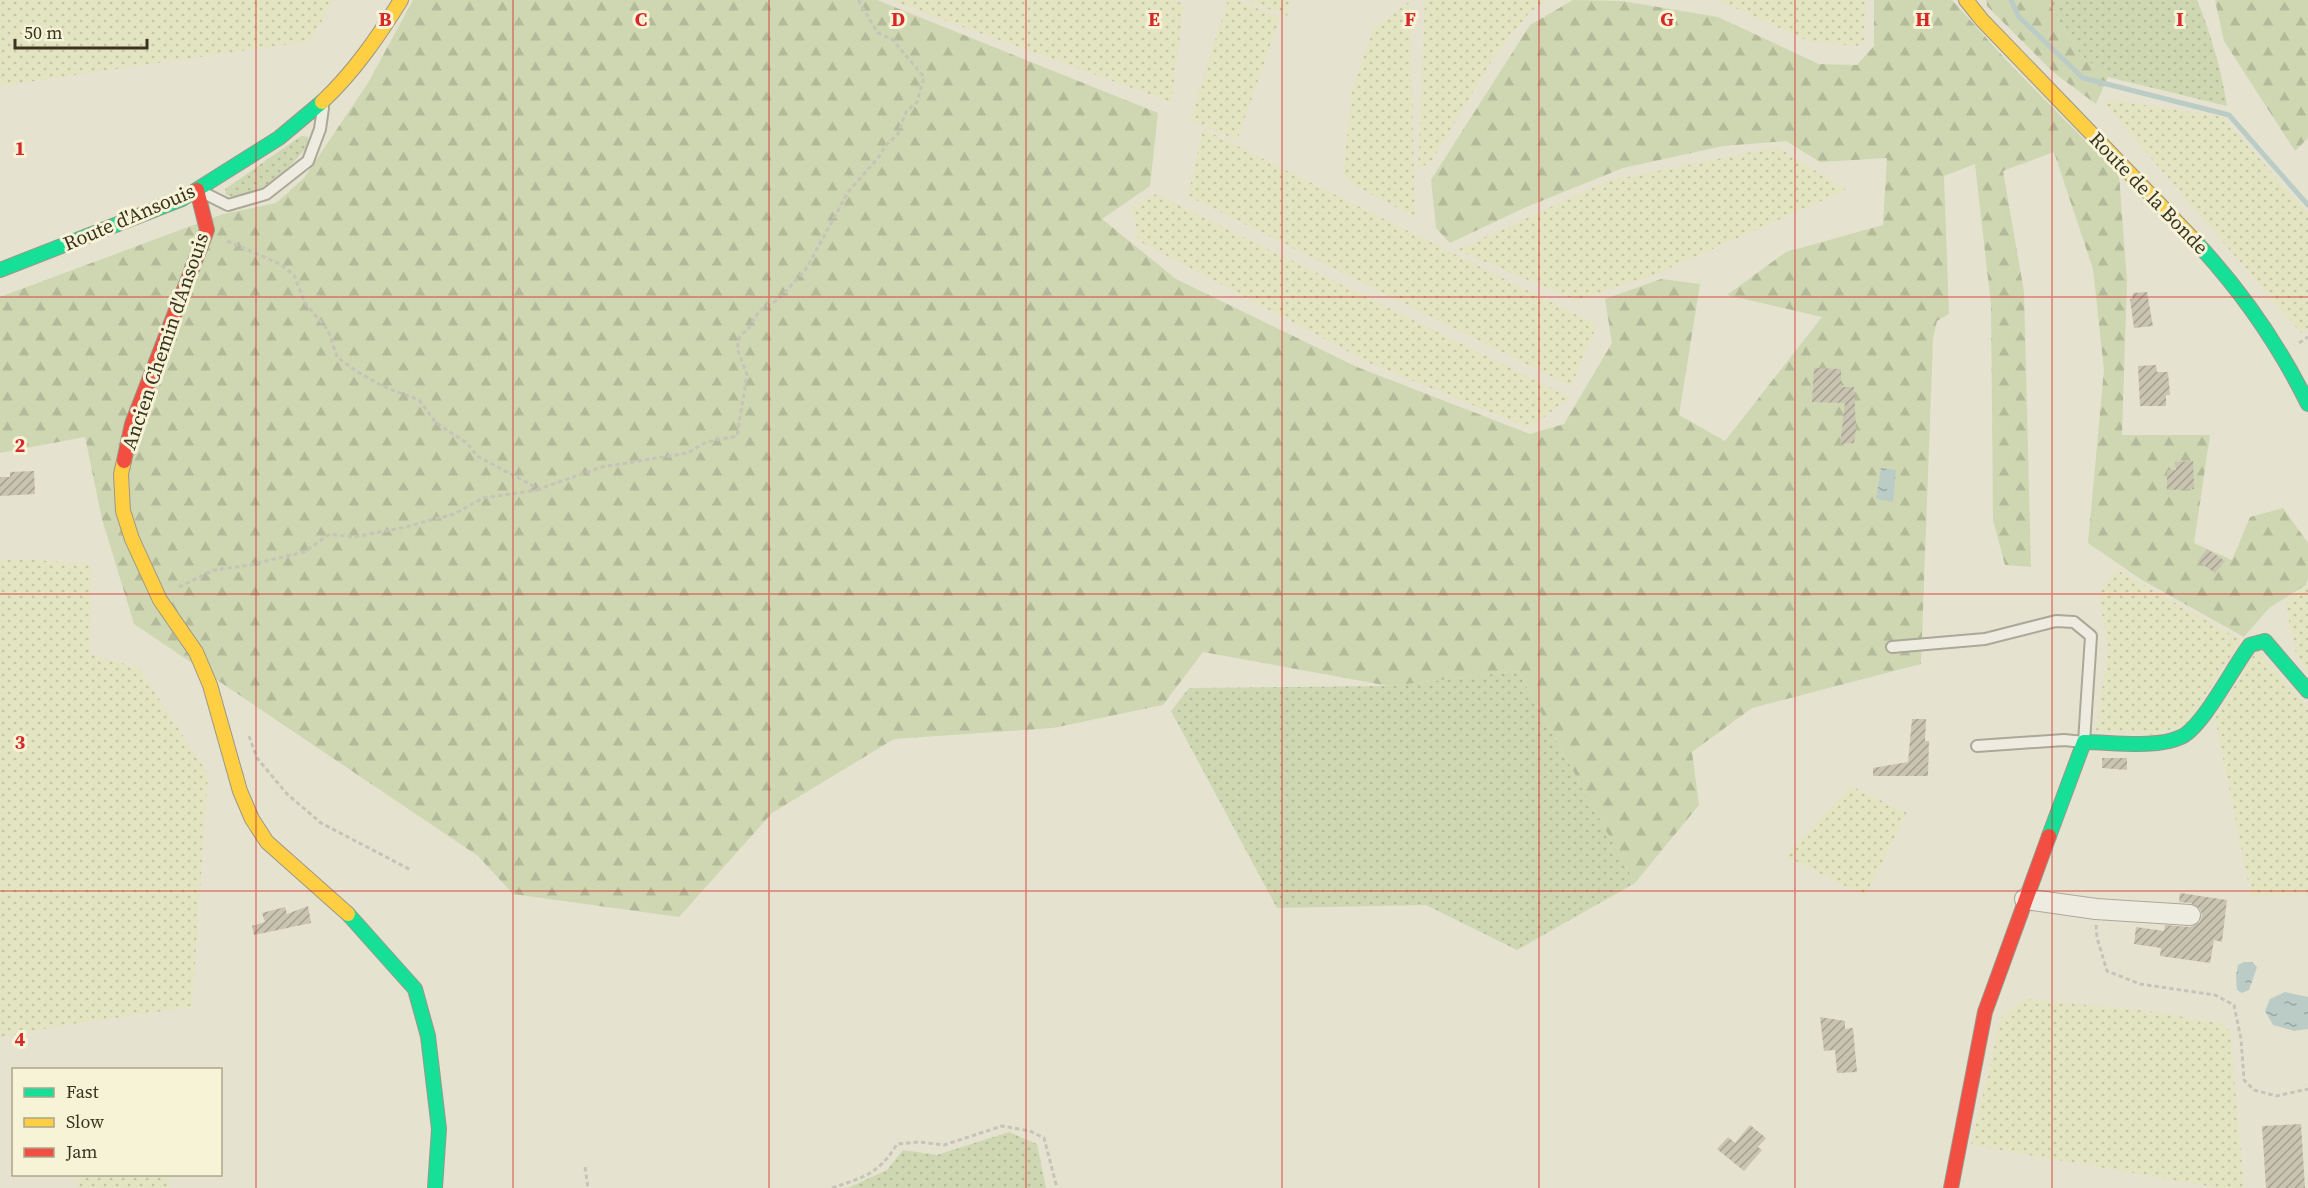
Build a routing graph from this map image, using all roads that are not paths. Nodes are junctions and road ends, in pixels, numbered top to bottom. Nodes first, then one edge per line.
1 (401, 0) edge
2 (1965, 0) edge
3 (324, 100) junction
4 (198, 190) junction
5 (0, 270) edge
6 (2308, 404) edge
7 (1892, 647) dead end
8 (2308, 691) edge
9 (2084, 742) junction
10 (1977, 746) dead end
11 (2025, 899) junction
12 (2190, 915) dead end
13 (435, 1188) edge
14 (1950, 1188) edge

1 - 3 street, Route d'Ansouis
2 - 6 street, Route de la Bonde
3 - 4 street, Route d'Ansouis
3 - 4 lane
4 - 5 street, Route d'Ansouis
4 - 13 street, Ancien Chemin d'Ansouis
7 - 9 lane
8 - 9 street
9 - 10 lane
9 - 11 street
11 - 12 street
11 - 14 street

